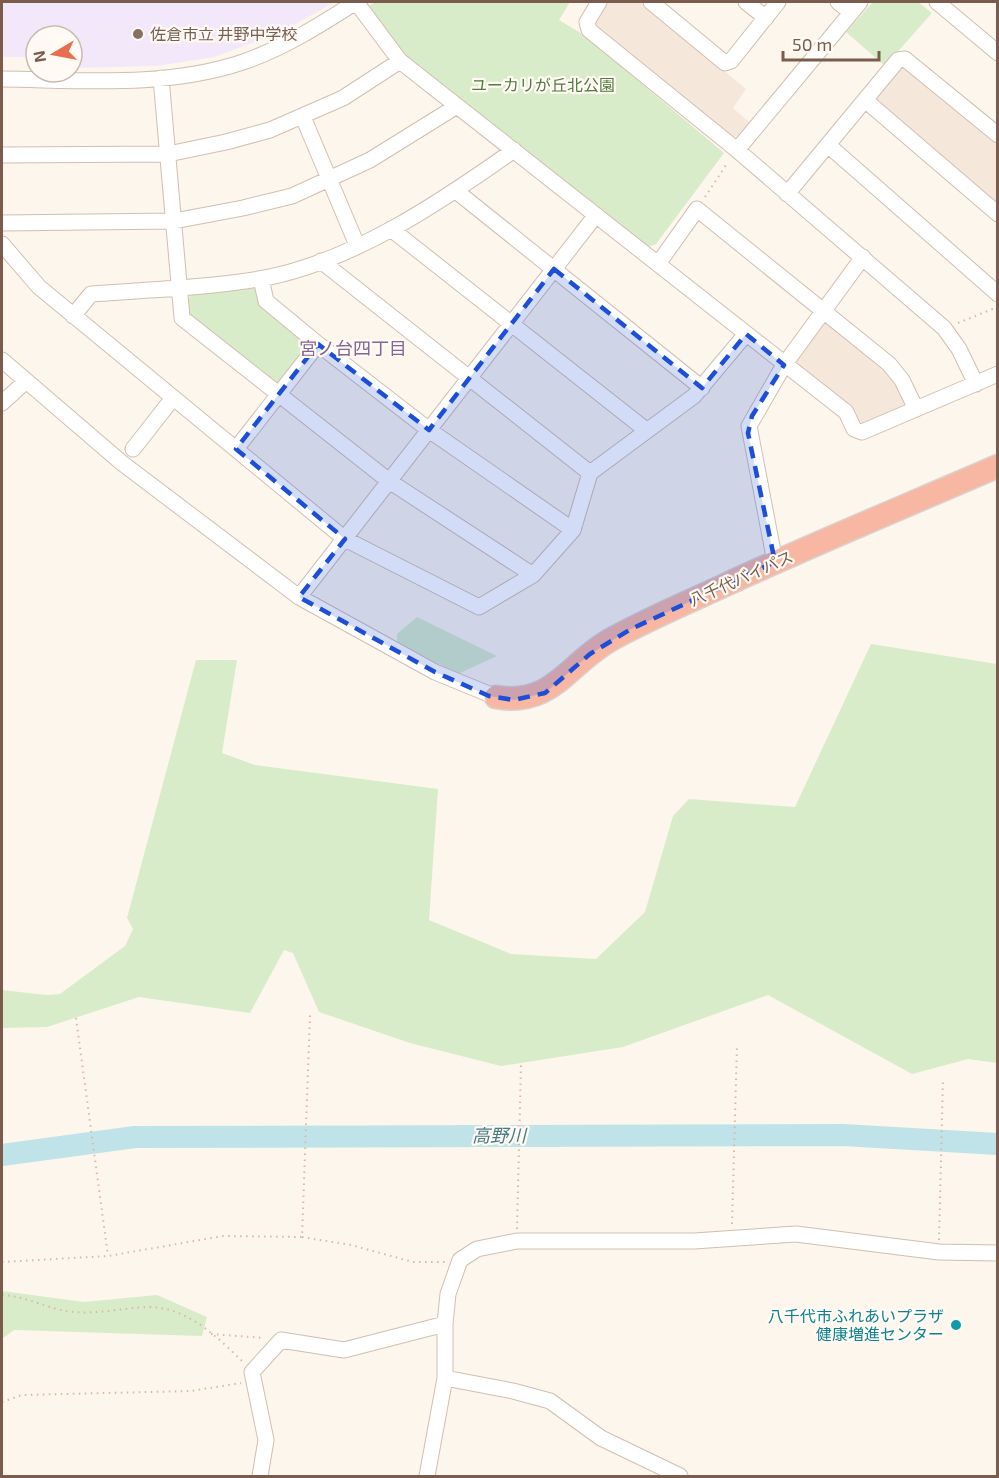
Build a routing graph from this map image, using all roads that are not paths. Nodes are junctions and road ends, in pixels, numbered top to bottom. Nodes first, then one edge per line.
1 (356, 2) edge
2 (599, 2) edge
3 (651, 2) edge
4 (746, 2) edge
5 (778, 2) edge
6 (838, 2) edge
7 (937, 2) edge
8 (855, 7) edge
9 (766, 18) junction
10 (998, 53) edge
11 (400, 61) junction
12 (161, 78) junction
13 (2, 79) edge
14 (865, 100) junction
15 (457, 106) junction
16 (303, 117) junction
17 (998, 135) edge
18 (828, 145) junction
19 (514, 150) junction
20 (737, 150) junction
21 (168, 154) junction
22 (2, 155) edge
23 (330, 180) junction
24 (456, 191) junction
25 (787, 194) junction
26 (998, 214) edge
27 (596, 215) junction
28 (174, 221) junction
29 (2, 223) edge
30 (391, 229) junction
31 (2, 244) edge
32 (357, 245) junction
33 (863, 257) junction
34 (321, 261) junction
35 (7, 262) edge
36 (658, 264) junction
37 (554, 270) junction
38 (261, 279) junction
39 (180, 288) junction
40 (998, 294) edge
41 (823, 312) junction
42 (73, 316) junction
43 (512, 324) junction
44 (746, 334) junction
45 (318, 344) junction
46 (2, 360) edge
47 (784, 365) junction
48 (998, 374) edge
49 (470, 378) junction
50 (25, 382) junction
51 (976, 384) junction
52 (702, 388) junction
53 (279, 393) junction
54 (173, 398) junction
55 (2, 403) edge
56 (916, 409) junction
57 (429, 430) junction
58 (646, 430) junction
59 (133, 449) dead end
60 (236, 449) junction
61 (998, 466) edge
62 (590, 473) junction
63 (389, 482) junction
64 (573, 530) junction
65 (345, 539) junction
66 (775, 562) junction
67 (533, 575) junction
68 (300, 597) junction
69 (496, 697) joint
70 (998, 1253) edge
71 (445, 1323) junction
72 (445, 1378) junction
73 (260, 1476) edge
74 (427, 1476) edge
75 (680, 1476) edge

1 - 11 street
1 - 12 street
2 - 20 street
3 - 9 street
4 - 9 street
5 - 9 street
6 - 8 street
7 - 10 street
8 - 20 street
11 - 15 street
11 - 16 street
12 - 13 street
12 - 21 street
14 - 17 street
14 - 18 street
14 - 26 street
15 - 19 street
15 - 23 street
16 - 21 street
16 - 23 street
18 - 25 street
18 - 40 street
19 - 24 street
19 - 27 street
20 - 25 street
21 - 22 street
21 - 28 street
23 - 28 street
23 - 32 street
24 - 30 street
24 - 37 street
25 - 33 street
27 - 36 street
27 - 37 street
28 - 29 street
28 - 39 street
30 - 32 street
30 - 43 street
31 - 35 street
32 - 34 street
33 - 41 street
33 - 51 street
34 - 38 street
34 - 49 street
35 - 42 street
36 - 41 street
36 - 44 street
37 - 43 street
37 - 52 street
38 - 39 street
38 - 45 street
39 - 42 street
39 - 53 street
41 - 47 street
41 - 56 street
42 - 54 street
43 - 49 street
43 - 58 street
44 - 47 street
44 - 52 street
45 - 53 street
45 - 57 street
46 - 50 street
47 - 56 street
47 - 66 street
48 - 51 street
49 - 57 street
49 - 62 street
50 - 55 street
50 - 68 street
51 - 56 street
52 - 58 street
53 - 60 street
53 - 63 street
54 - 59 street
54 - 60 street
57 - 63 street
57 - 64 street
58 - 62 street
60 - 65 street
61 - 66 highway, 八千代バイパス
62 - 64 street
63 - 65 street
63 - 67 street
64 - 67 street
65 - 67 street
65 - 68 street
66 - 69 highway, 八千代バイパス
68 - 69 street
70 - 71 street
71 - 72 street
71 - 73 street
72 - 74 street
72 - 75 street

